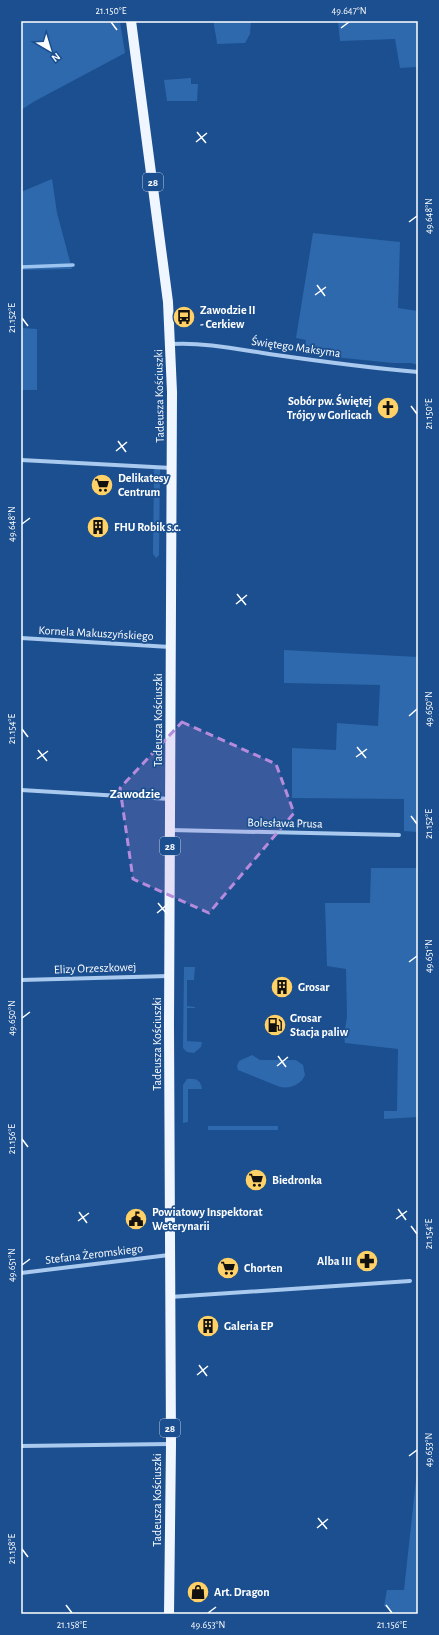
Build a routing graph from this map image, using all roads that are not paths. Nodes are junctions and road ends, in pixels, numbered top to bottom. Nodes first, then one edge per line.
1 (131, 21) edge
2 (171, 344) junction
3 (418, 372) edge
4 (21, 460) edge
5 (172, 468) junction
6 (21, 638) edge
7 (171, 647) junction
8 (21, 790) edge
9 (170, 799) junction
10 (170, 830) junction
11 (399, 835) dead end
12 (170, 976) junction
13 (21, 980) edge
14 (170, 1254) junction
15 (21, 1273) edge
16 (410, 1281) dead end
17 (170, 1297) junction
18 (170, 1444) junction
19 (21, 1446) edge
20 (168, 1614) edge

1 - 2 main road, Tadeusza Kościuszki / 28
2 - 3 street, Świętego Maksyma
2 - 5 main road, Tadeusza Kościuszki / 28
4 - 5 street
5 - 7 main road, Tadeusza Kościuszki / 28
6 - 7 street, Kornela Makuszyńskiego
7 - 9 main road, Tadeusza Kościuszki / 28
8 - 9 street
9 - 10 main road, Tadeusza Kościuszki / 28
10 - 11 street, Bolesława Prusa
10 - 12 main road, Tadeusza Kościuszki / 28
12 - 13 street, Elizy Orzeszkowej
12 - 14 main road, Tadeusza Kościuszki / 28
14 - 15 street, Stefana Żeromskiego
14 - 17 main road, Tadeusza Kościuszki / 28
16 - 17 street
17 - 18 main road, Tadeusza Kościuszki / 28
18 - 19 street
18 - 20 main road, Tadeusza Kościuszki / 28

